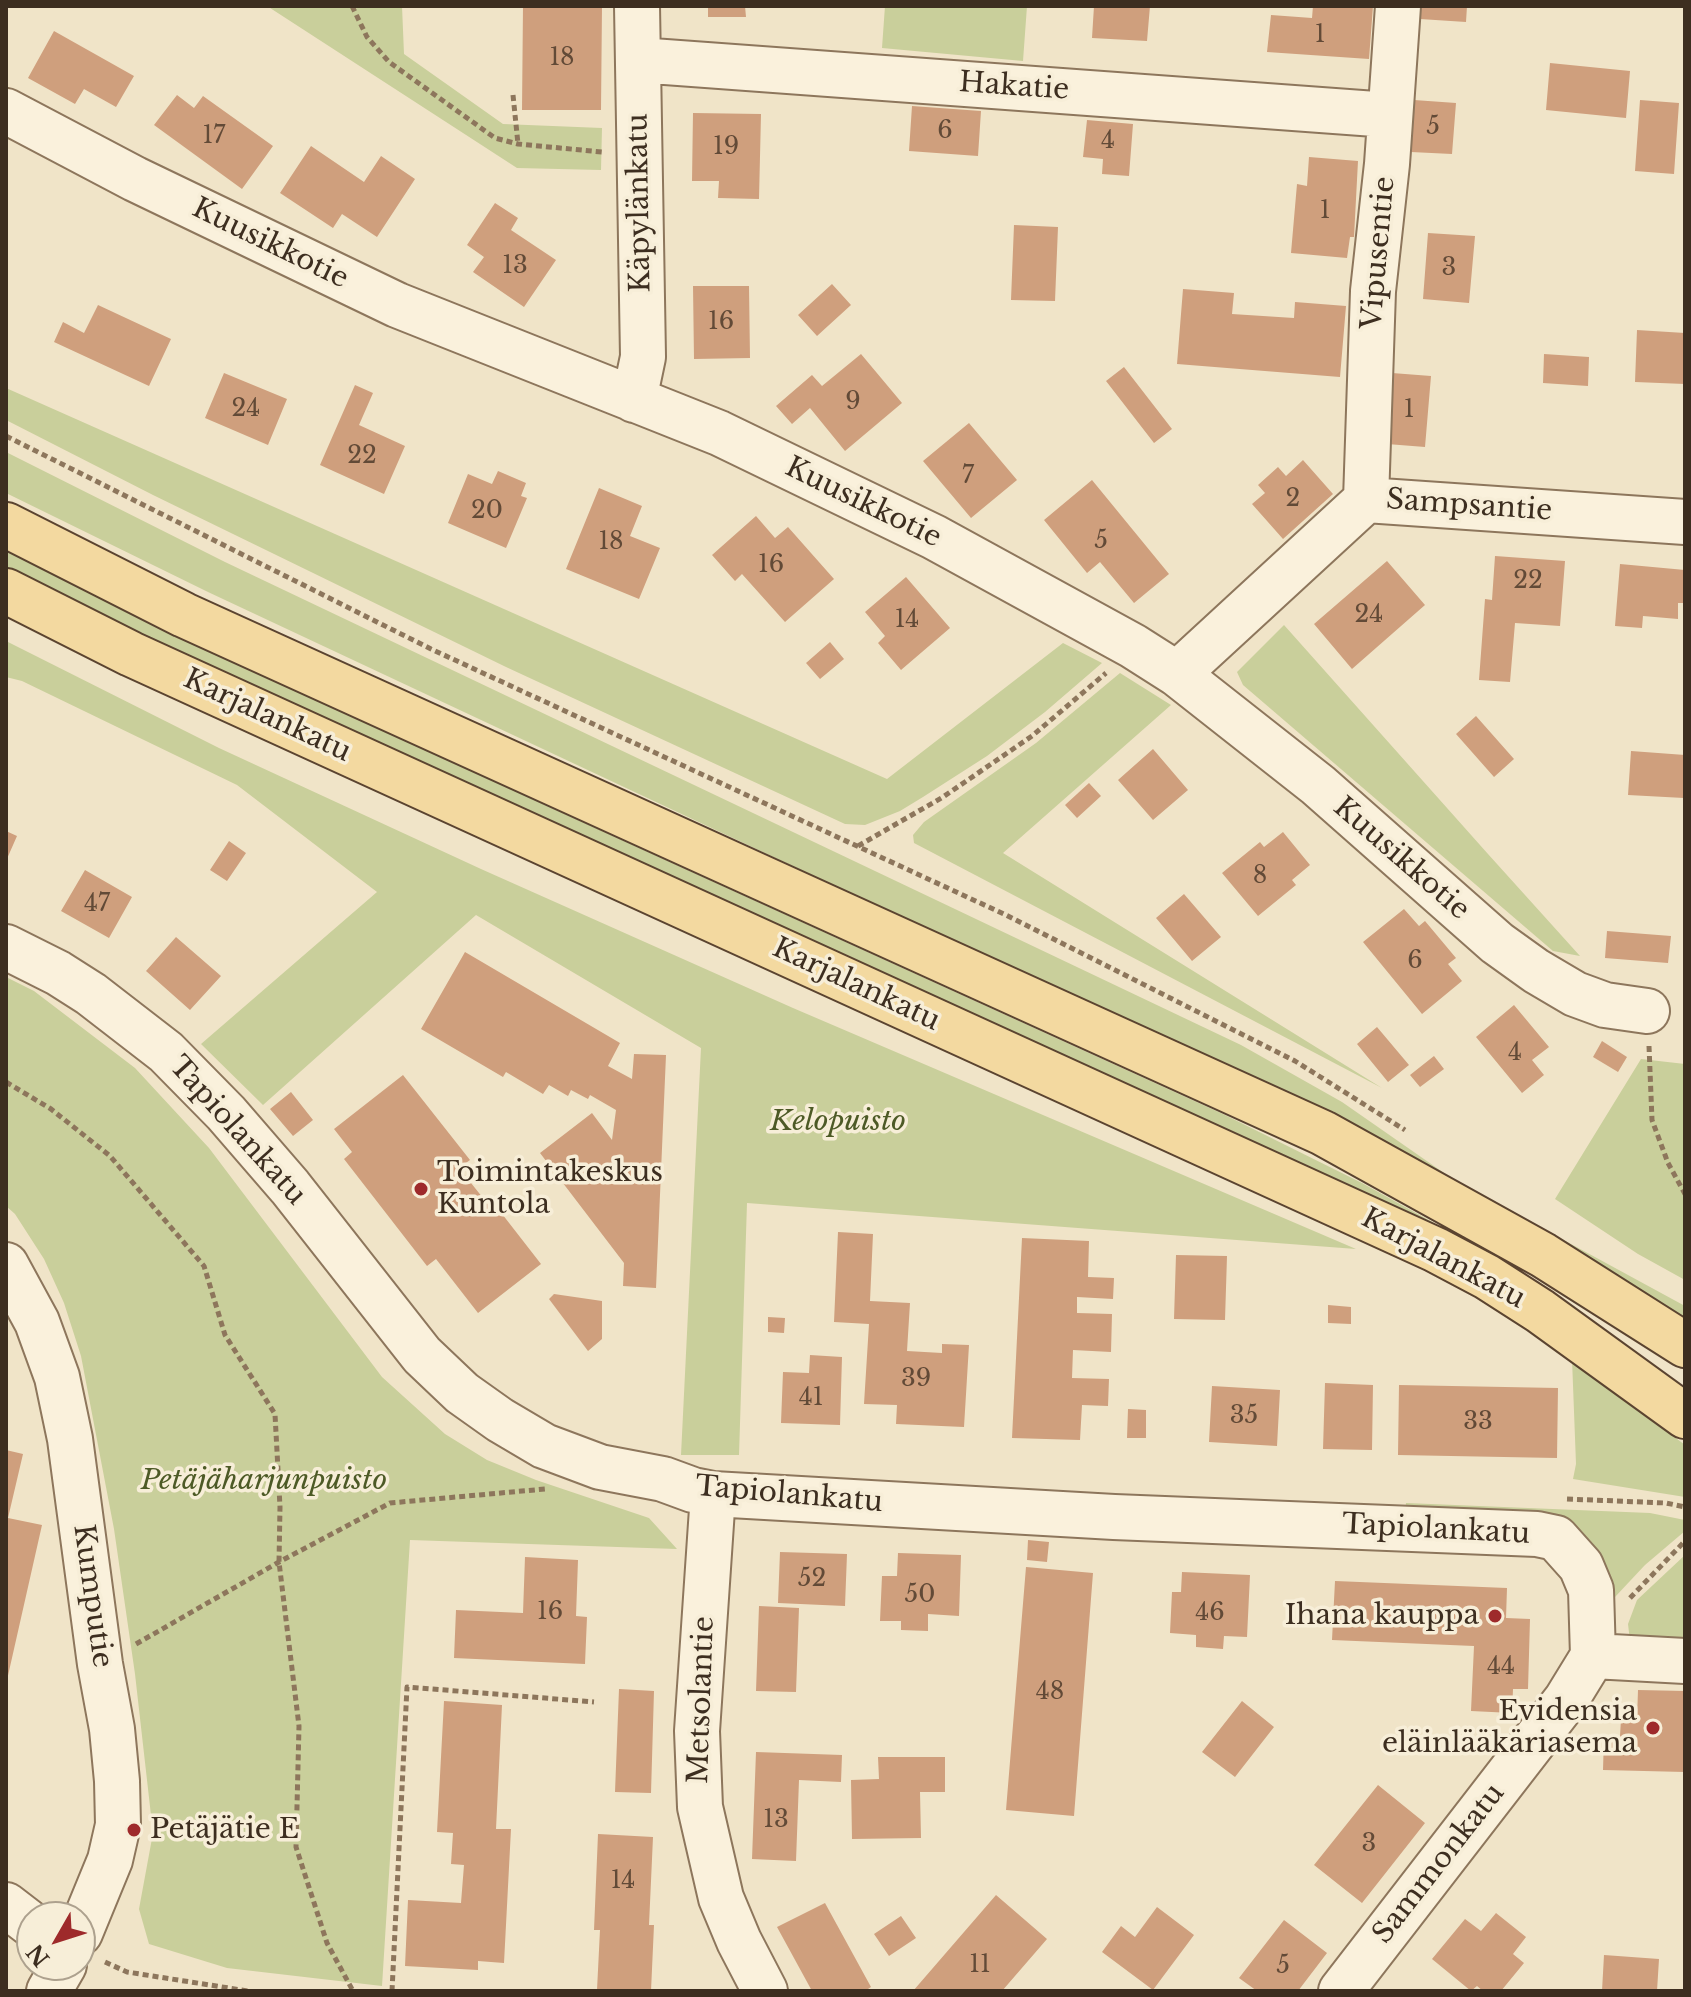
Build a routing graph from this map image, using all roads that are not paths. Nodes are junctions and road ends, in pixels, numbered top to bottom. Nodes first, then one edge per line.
1 (637, 6) edge
2 (1398, 6) edge
3 (638, 60) junction
4 (6, 111) edge
5 (1389, 115) junction
6 (634, 400) junction
7 (1366, 500) junction
8 (1685, 522) edge
9 (6, 525) edge
10 (6, 591) edge
11 (1177, 674) junction
12 (6, 947) edge
13 (1647, 1011) road end
14 (6, 1265) edge
15 (1685, 1345) edge
16 (1685, 1416) edge
17 (713, 1494) junction
18 (1593, 1656) junction
19 (1685, 1661) edge
20 (96, 1906) edge
21 (765, 1991) edge
22 (1341, 1991) edge

1 - 3 street, Käpylänkatu
2 - 5 street, Vipusentie
3 - 5 street, Hakatie
3 - 6 street, Käpylänkatu
4 - 6 street, Kuusikkotie
5 - 7 street, Vipusentie
6 - 11 street, Kuusikkotie
7 - 8 street, Sampsantie
7 - 11 street, Sampsantie
9 - 15 main road, Karjalankatu
10 - 16 main road, Karjalankatu
11 - 13 street, Kuusikkotie
12 - 17 street, Tapiolankatu
14 - 20 street, Kumputie
17 - 18 street, Tapiolankatu
17 - 21 street, Metsolantie
18 - 19 street
18 - 22 street, Sammonkatu

